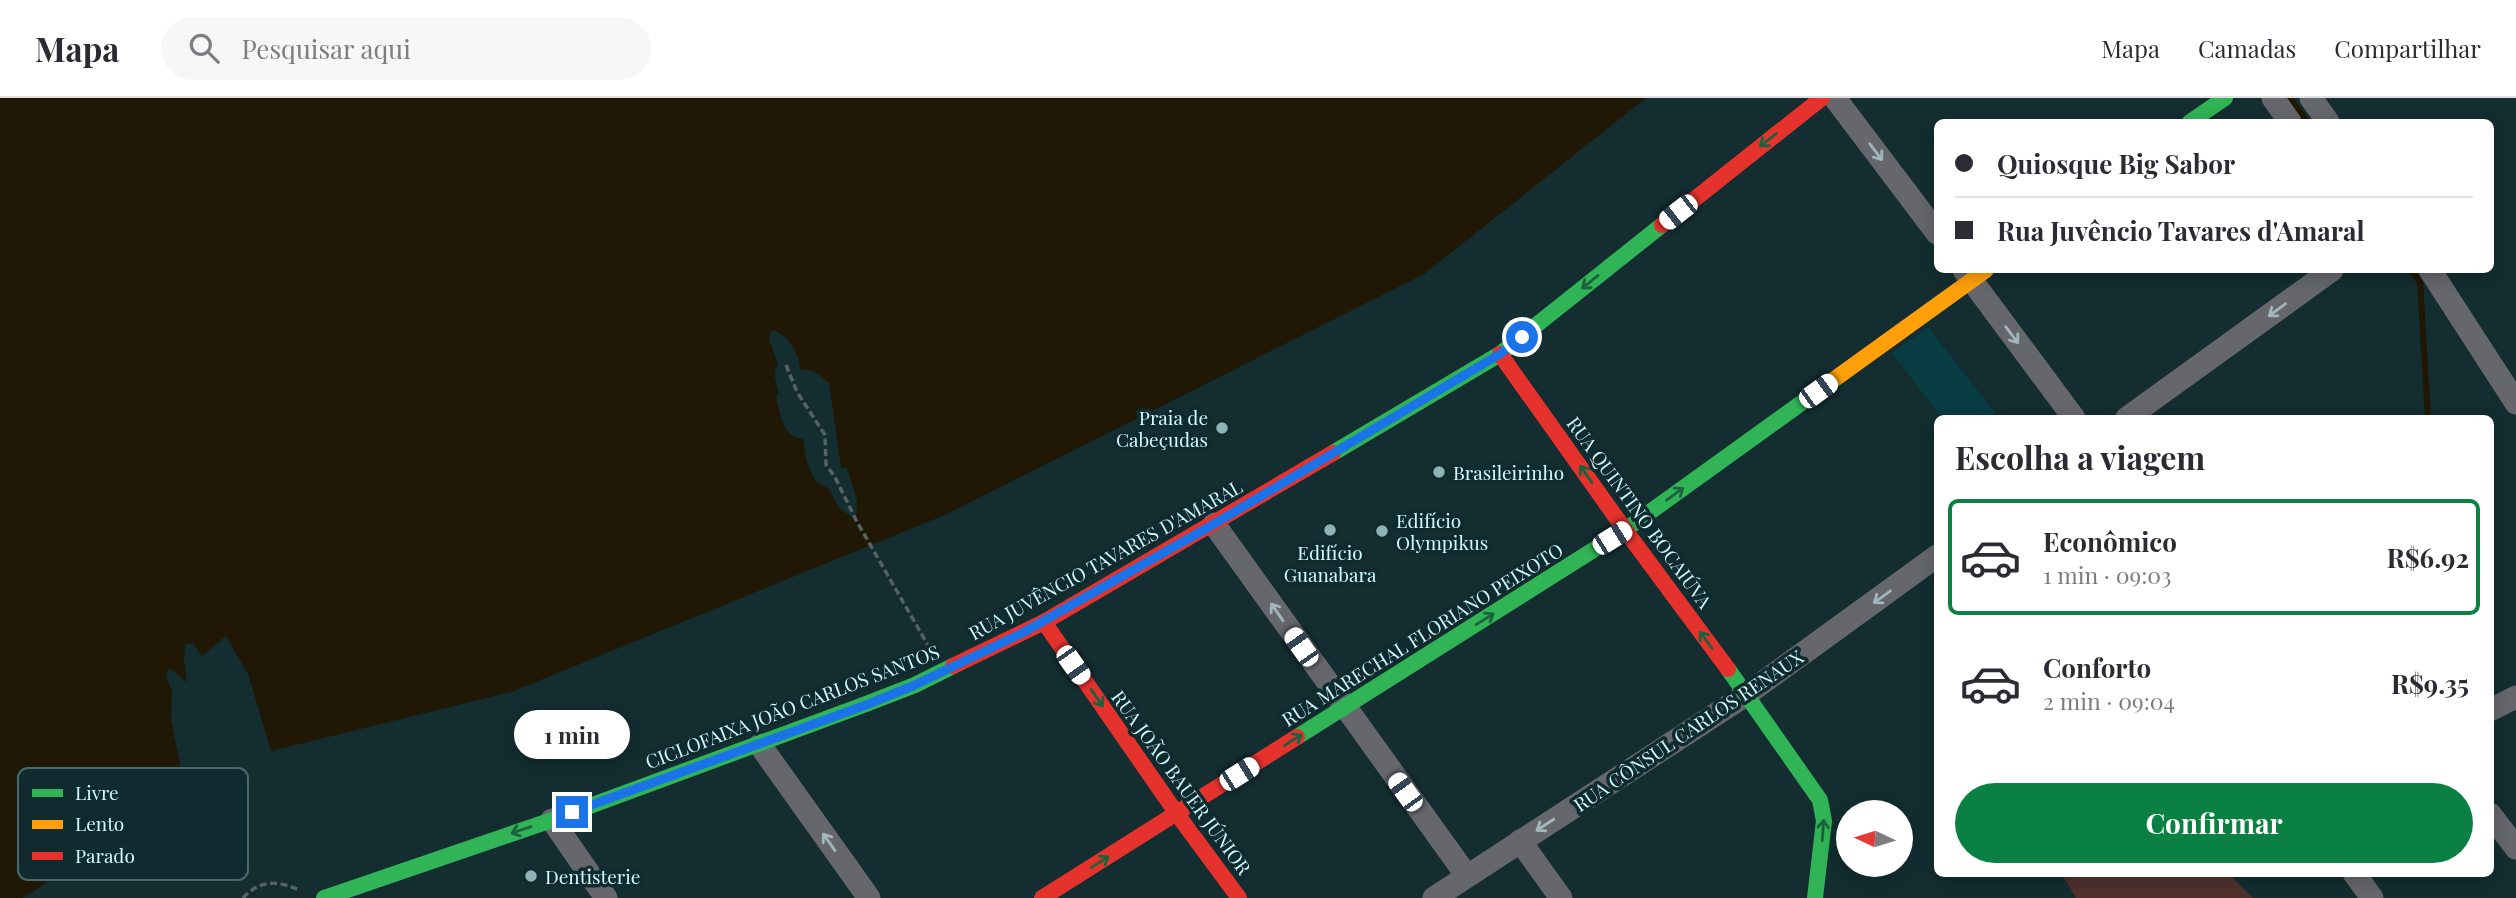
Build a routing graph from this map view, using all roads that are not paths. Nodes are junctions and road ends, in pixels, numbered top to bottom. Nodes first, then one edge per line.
1 (1822, 98) edge
2 (1835, 98) edge
3 (2225, 98) edge
4 (2273, 98) edge
5 (2311, 98) edge
6 (2194, 119) edge
7 (2288, 119) edge
8 (2326, 119) edge
9 (1934, 229) edge
10 (1974, 273) edge
11 (2328, 273) edge
12 (2432, 273) edge
13 (1500, 354) junction
14 (2516, 403) edge
15 (2072, 415) edge
16 (2131, 415) edge
17 (1214, 524) junction
18 (1625, 530) junction
19 (1934, 558) edge
20 (1044, 622) junction
21 (1747, 695) junction
22 (2514, 701) edge
23 (1344, 708) junction
24 (2494, 708) edge
25 (760, 745) junction
26 (1177, 814) junction
27 (2494, 819) edge
28 (552, 820) junction
29 (1520, 841) junction
30 (2516, 848) edge
31 (1467, 876) junction
32 (2357, 877) edge
33 (324, 898) edge
34 (606, 898) edge
35 (869, 898) edge
36 (1042, 898) edge
37 (1239, 898) edge
38 (1434, 898) edge
39 (1561, 898) edge
40 (1815, 898) edge
41 (2372, 898) edge

1 -> 13 street, RUA JUVÊNCIO TAVARES D'AMARAL
2 -> 9 street
3 - 6 street
4 - 7 street
5 - 8 street
10 -> 15 street
18 -> 10 street, RUA MARECHAL FLORIANO PEIXOTO
11 -> 16 street
12 - 14 street
13 - 17 street, RUA JUVÊNCIO TAVARES D'AMARAL
18 -> 13 street, RUA QUINTINO BOCAIÚVA
17 - 20 street, RUA JUVÊNCIO TAVARES D'AMARAL
23 -> 17 street
21 -> 18 street, RUA QUINTINO BOCAIÚVA
23 -> 18 street, RUA MARECHAL FLORIANO PEIXOTO
19 -> 21 street, RUA CÔNSUL CARLOS RENAUX
20 - 25 street, RUA JUVÊNCIO TAVARES D'AMARAL
20 -> 26 street, RUA JOÃO BAUER JÚNIOR
21 -> 29 street, RUA CÔNSUL CARLOS RENAUX
40 -> 21 street, RUA QUINTINO BOCAIÚVA
22 - 24 street
26 -> 23 street, RUA MARECHAL FLORIANO PEIXOTO
23 - 31 street
25 - 28 street, RUA JUVÊNCIO TAVARES D'AMARAL
35 -> 25 street
36 -> 26 street, RUA MARECHAL FLORIANO PEIXOTO
26 - 37 street, RUA JOÃO BAUER JÚNIOR
27 - 30 street
28 -> 33 street, RUA JUVÊNCIO TAVARES D'AMARAL
28 - 34 street
29 - 31 street, RUA CÔNSUL CARLOS RENAUX
29 - 39 street
31 - 38 street, RUA CÔNSUL CARLOS RENAUX
32 - 41 street

